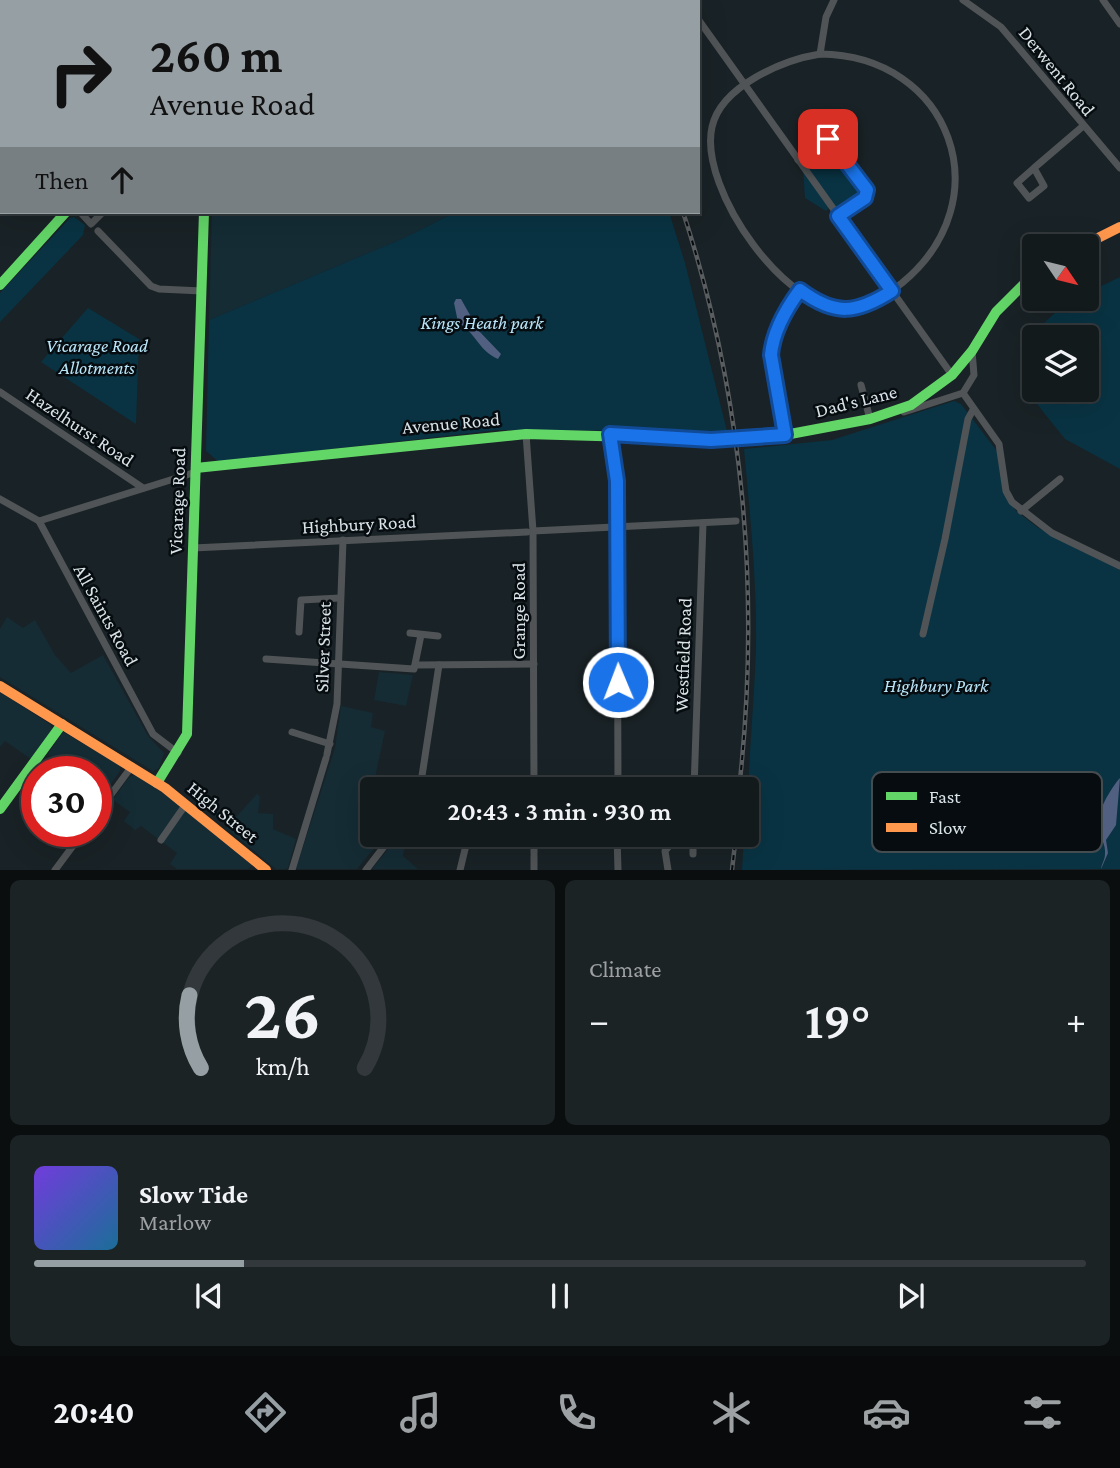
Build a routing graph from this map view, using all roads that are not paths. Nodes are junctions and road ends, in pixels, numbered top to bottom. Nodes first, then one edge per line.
1 (834, 0) edge
2 (962, 0) edge
3 (1103, 0) edge
4 (700, 22) edge
5 (1120, 24) edge
6 (820, 54) junction
7 (745, 86) junction
8 (1082, 127) junction
9 (798, 160) junction
10 (1034, 168) dead end
11 (1120, 169) edge
12 (64, 214) edge
13 (82, 214) edge
14 (102, 214) edge
15 (204, 214) edge
16 (838, 216) junction
17 (94, 228) junction
18 (1120, 228) edge
19 (1099, 238) edge
20 (0, 285) edge
21 (1022, 286) edge
22 (202, 290) junction
23 (800, 290) junction
24 (892, 291) junction
25 (972, 351) junction
26 (952, 375) junction
27 (861, 385) dead end
28 (0, 391) edge
29 (963, 393) junction
30 (973, 410) junction
31 (889, 414) junction
32 (870, 419) junction
33 (526, 434) junction
34 (610, 434) junction
35 (785, 435) junction
36 (711, 440) joint
37 (196, 470) junction
38 (1060, 479) dead end
39 (143, 488) junction
40 (0, 499) edge
41 (1021, 511) junction
42 (39, 521) junction
43 (736, 521) dead end
44 (704, 523) junction
45 (617, 527) junction
46 (530, 532) junction
47 (343, 540) junction
48 (193, 548) junction
49 (1119, 563) edge
50 (340, 598) junction
51 (299, 632) dead end
52 (410, 633) dead end
53 (923, 634) dead end
54 (421, 635) junction
55 (438, 636) dead end
56 (266, 659) dead end
57 (338, 663) junction
58 (534, 664) junction
59 (418, 665) junction
60 (439, 665) junction
61 (0, 687) edge
62 (62, 724) junction
63 (292, 732) dead end
64 (330, 744) junction
65 (178, 753) junction
66 (132, 766) junction
67 (421, 777) edge
68 (534, 777) edge
69 (618, 777) edge
70 (694, 777) edge
71 (157, 783) junction
72 (112, 794) edge
73 (187, 803) junction
74 (0, 808) edge
75 (161, 840) dead end
76 (72, 847) edge
77 (383, 847) edge
78 (466, 847) edge
79 (515, 847) edge
80 (534, 847) edge
81 (562, 847) edge
82 (617, 847) edge
83 (668, 847) edge
84 (693, 847) edge
85 (534, 851) junction
86 (693, 854) dead end
87 (260, 868) edge
88 (55, 870) edge
89 (292, 870) edge
90 (366, 870) edge
91 (460, 870) edge
92 (534, 870) edge
93 (618, 870) edge
94 (668, 870) edge

1 - 6 street
2 - 8 street, Derwent Road
3 - 5 street
4 - 7 street
6 - 7 street
6 - 24 street
7 - 9 street
7 - 23 street
8 - 10 street
8 - 11 street, Derwent Road
9 - 16 street
9 - 16 street
12 - 20 main road
13 - 17 street
14 - 17 street
15 - 22 main road, Vicarage Road
16 - 24 street
17 - 22 street
18 - 19 main road
21 - 25 main road, Dad's Lane
22 - 37 main road, Vicarage Road
23 - 24 street
23 - 35 street
24 - 26 street
25 - 26 main road, Dad's Lane
25 - 29 street
26 - 31 main road, Dad's Lane
27 - 32 street
28 - 39 street, Hazelhurst Road
29 - 30 street
29 - 31 street
30 - 41 street
30 - 53 street
31 - 32 main road, Dad's Lane
32 - 35 main road, Dad's Lane
33 - 34 main road, Avenue Road
33 - 37 main road, Avenue Road
33 - 46 street, Grange Road
34 - 36 main road, Avenue Road
34 - 45 street
35 - 36 main road, Dad's Lane
37 - 39 street
37 - 48 main road, Vicarage Road
38 - 41 street
39 - 42 street
40 - 42 street
41 - 49 street
42 - 65 street, All Saints Road
43 - 44 street, Highbury Road
44 - 45 street, Highbury Road
44 - 70 street, Westfield Road
45 - 46 street, Highbury Road
45 - 69 street
46 - 47 street, Highbury Road
46 - 58 street, Grange Road
47 - 48 street, Highbury Road
47 - 50 street, Silver Street
48 - 65 main road, Vicarage Road
50 - 51 street
50 - 57 street, Silver Street
52 - 54 street
54 - 55 street
54 - 59 street
56 - 57 street
57 - 59 street
57 - 64 street, Silver Street
58 - 60 street
58 - 68 street, Grange Road
59 - 60 street
60 - 67 street
61 - 62 main road, High Street
62 - 66 main road, High Street
62 - 74 main road
63 - 64 street
64 - 89 street, Silver Street
65 - 71 main road, Vicarage Road
66 - 71 main road, High Street
66 - 72 street
71 - 73 main road, High Street
73 - 75 street
73 - 87 main road, High Street
76 - 88 street
77 - 90 street
78 - 91 street
79 - 85 street
80 - 85 street
81 - 85 street
82 - 93 street
83 - 94 street
84 - 86 street
85 - 92 street

